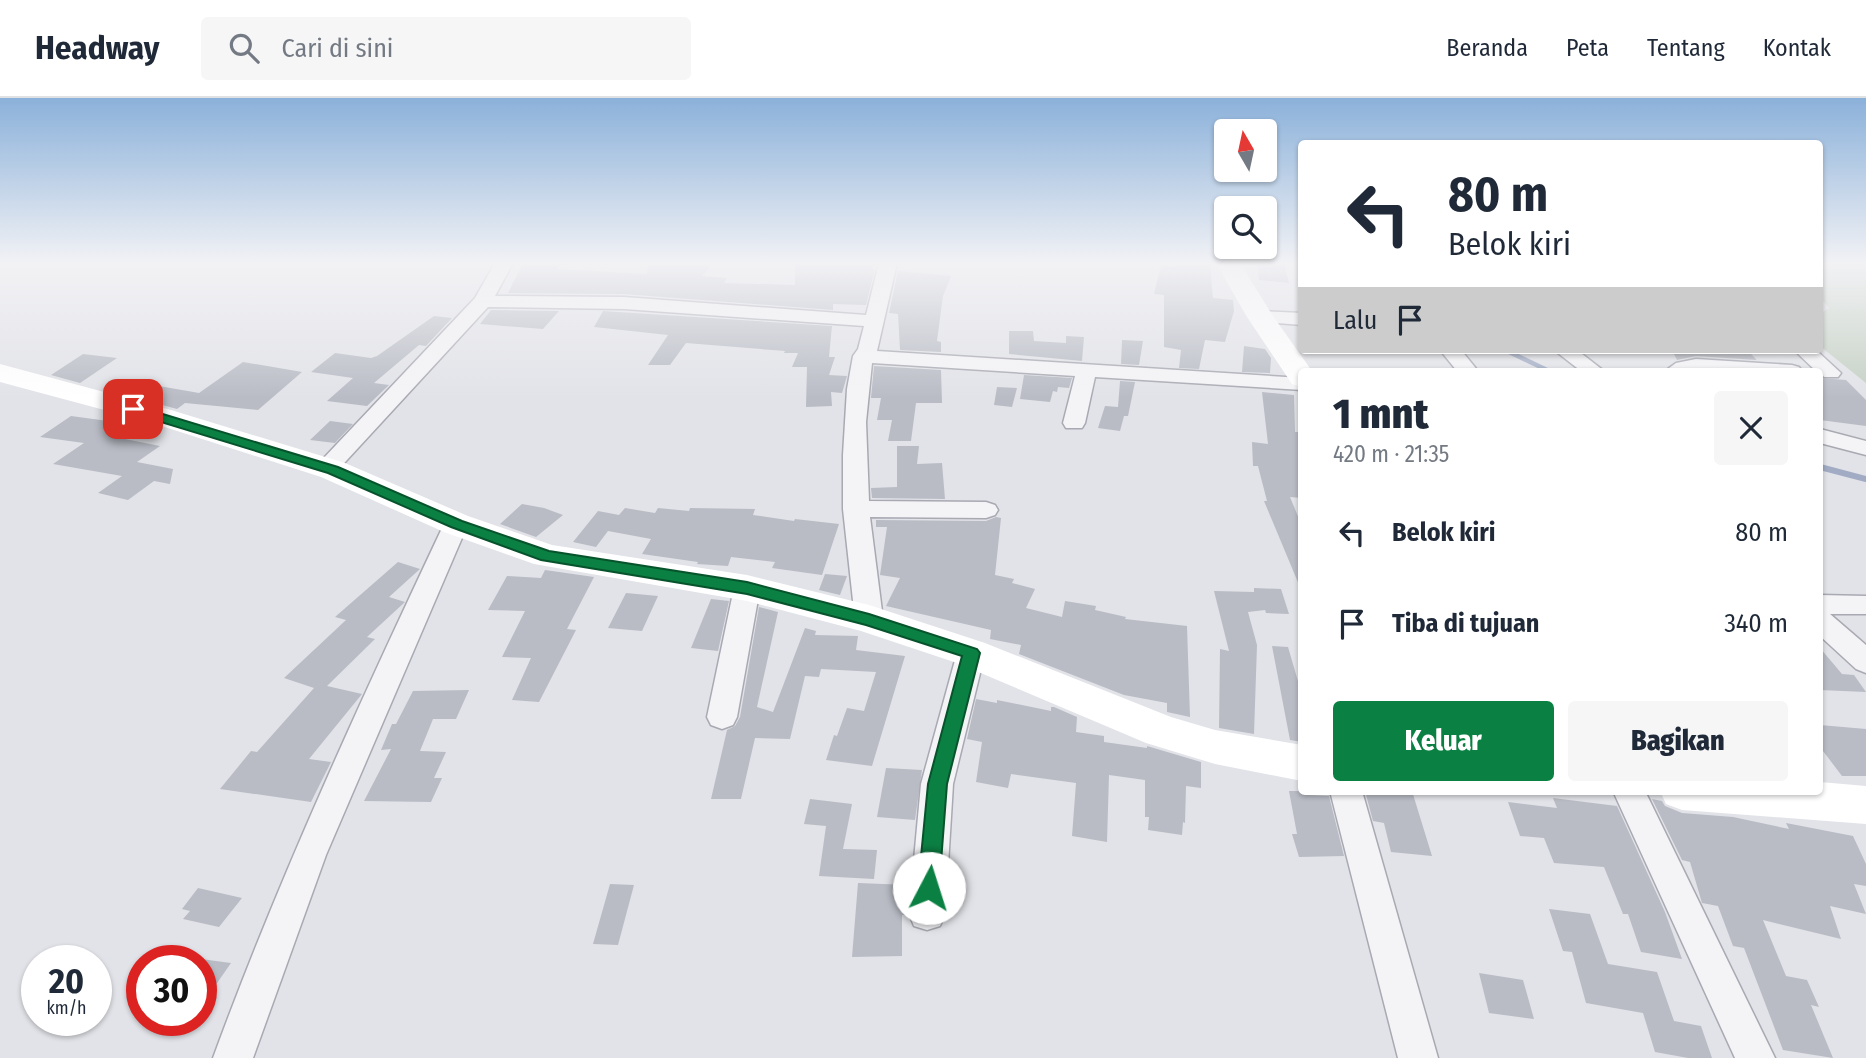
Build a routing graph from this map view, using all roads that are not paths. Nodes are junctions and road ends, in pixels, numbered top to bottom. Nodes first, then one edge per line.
1 (478, 308) edge
2 (691, 308) edge
3 (877, 308) edge
4 (1255, 308) edge
5 (1260, 317) junction
6 (1298, 319) edge
7 (874, 321) junction
8 (1453, 354) edge
9 (1570, 354) edge
10 (1809, 354) edge
11 (863, 356) junction
12 (1465, 368) edge
13 (1590, 368) edge
14 (1679, 368) edge
15 (1745, 368) edge
16 (1086, 371) junction
17 (1298, 372) edge
18 (0, 373) edge
19 (1823, 373) edge
20 (1298, 384) edge
21 (1074, 423) dead end
22 (1823, 437) edge
23 (1866, 448) edge
24 (327, 468) junction
25 (855, 509) junction
26 (986, 510) dead end
27 (456, 524) junction
28 (747, 588) junction
29 (1823, 604) edge
30 (1866, 605) edge
31 (869, 620) junction
32 (1823, 623) edge
33 (971, 653) junction
34 (1866, 662) edge
35 (722, 717) dead end
36 (1298, 762) edge
37 (1347, 795) edge
38 (1631, 795) edge
39 (1735, 795) edge
40 (1866, 805) edge
41 (927, 914) dead end
42 (233, 1058) edge
43 (1418, 1058) edge
44 (1755, 1058) edge

1 - 24 street
2 - 7 street
3 - 7 street
4 - 5 main road
5 - 6 street
5 - 17 main road
7 - 11 street
8 - 12 street
9 - 13 street
10 - 19 street
11 - 16 street
11 - 25 street
14 - 15 street
16 - 20 street
16 - 21 street
18 - 24 main road
22 - 23 street
24 - 27 main road
25 - 26 street
25 - 31 street
27 - 28 main road
27 - 42 street
28 - 31 main road
28 - 35 street
29 - 30 street
31 - 33 main road
32 - 34 street
33 - 36 main road
33 - 41 street
37 - 43 street
38 - 44 street
39 - 40 main road

